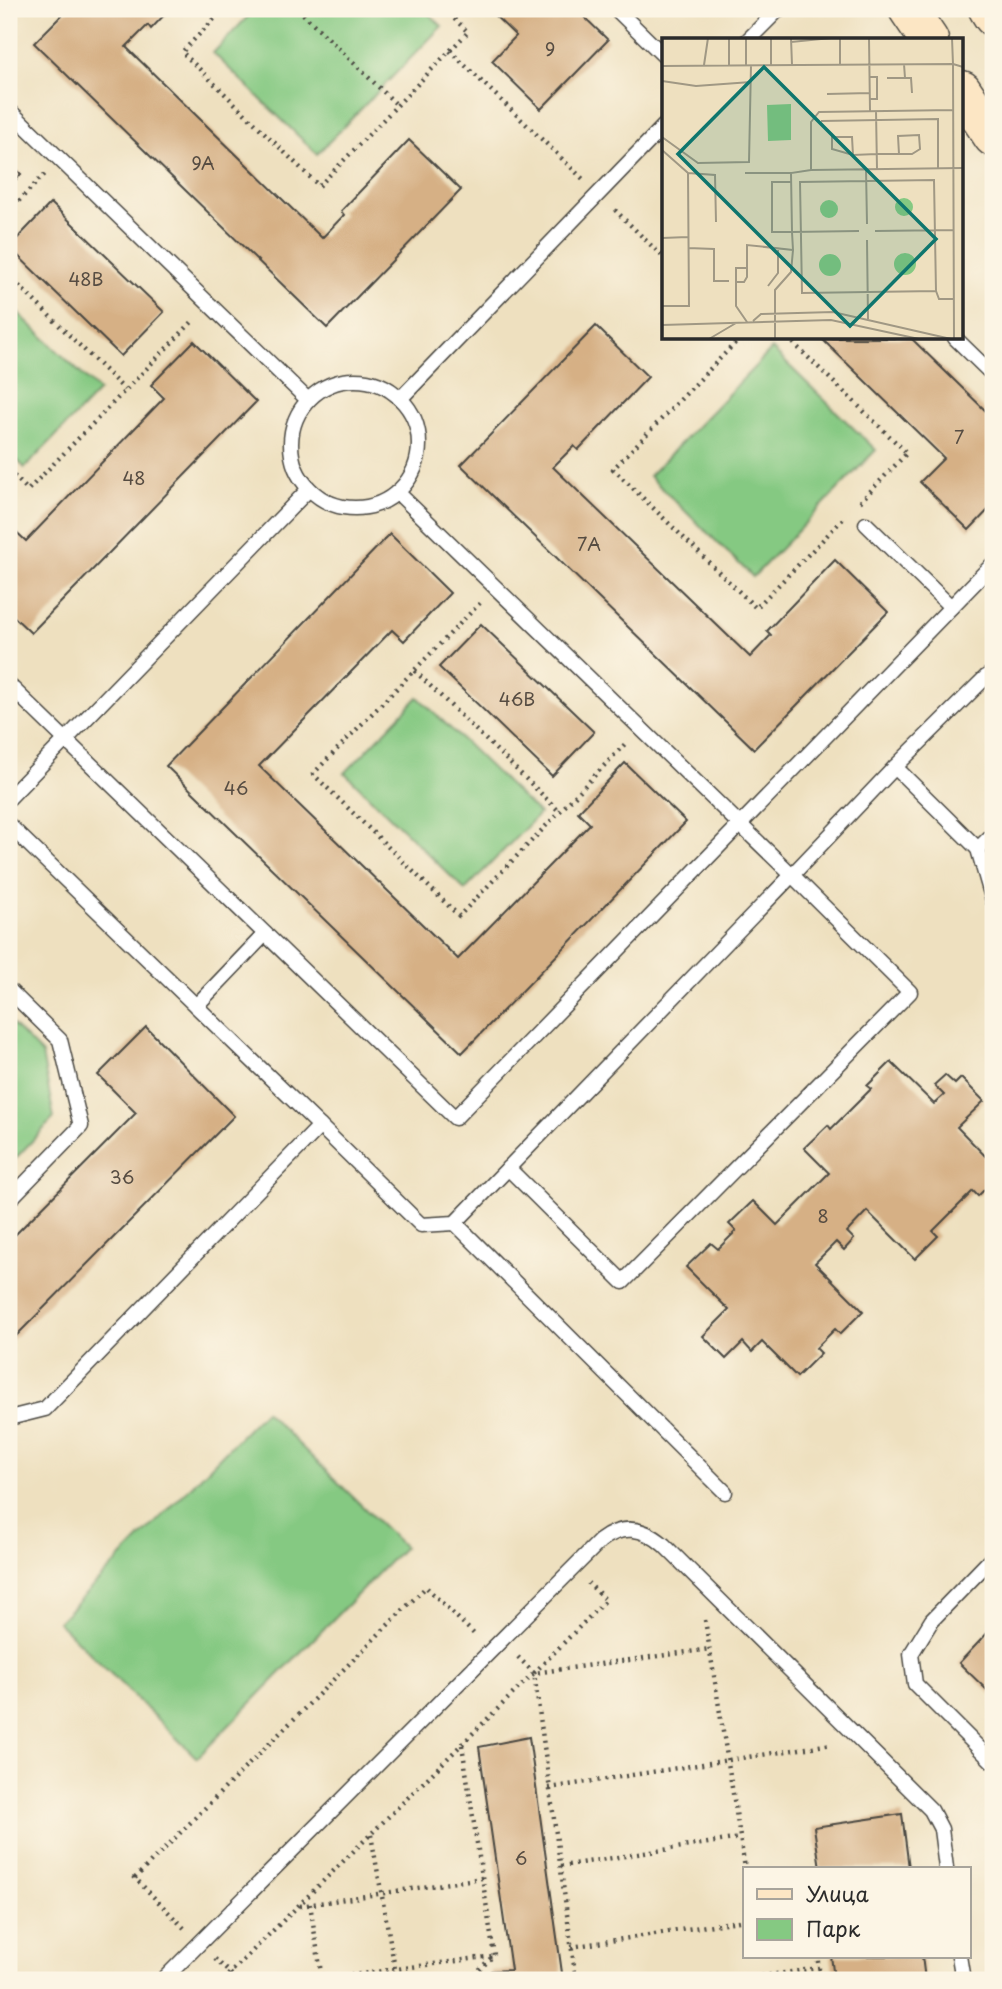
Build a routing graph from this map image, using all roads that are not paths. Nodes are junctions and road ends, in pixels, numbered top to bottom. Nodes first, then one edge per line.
1 (616, 9) edge
2 (779, 9) edge
3 (908, 9) edge
4 (988, 9) edge
5 (993, 17) edge
6 (750, 38) edge
7 (928, 38) edge
8 (662, 54) edge
9 (964, 93) edge
10 (9, 110) edge
11 (662, 129) edge
12 (993, 138) edge
13 (957, 340) edge
14 (993, 375) edge
15 (400, 399) junction
16 (308, 400) junction
17 (309, 489) junction
18 (397, 492) junction
19 (866, 524) dead end
20 (993, 564) edge
21 (951, 607) junction
22 (993, 673) edge
23 (9, 685) edge
24 (65, 740) junction
25 (895, 767) junction
26 (9, 798) edge
27 (9, 825) edge
28 (740, 825) junction
29 (993, 834) edge
30 (978, 849) junction
31 (792, 875) junction
32 (993, 901) edge
33 (265, 934) junction
34 (9, 990) edge
35 (196, 1006) junction
36 (320, 1126) junction
37 (508, 1168) junction
38 (9, 1193) edge
39 (455, 1223) junction
40 (9, 1418) edge
41 (725, 1492) dead end
42 (993, 1557) edge
43 (993, 1762) edge
44 (947, 1867) edge
45 (959, 1958) edge
46 (164, 1980) edge
47 (963, 1980) edge

1 - 8 lane
2 - 6 lane
3 - 7 main road
4 - 5 main road
9 - 12 main road
10 - 16 lane
11 - 15 lane
13 - 14 lane
15 - 16 lane
15 - 18 lane
16 - 17 lane
17 - 18 lane
17 - 24 lane
18 - 28 lane
19 - 21 lane
20 - 21 lane
21 - 28 lane
22 - 25 lane
23 - 24 lane
24 - 26 lane
24 - 33 lane
25 - 30 lane
25 - 31 lane
27 - 35 lane
28 - 31 lane
28 - 33 lane
29 - 30 lane
30 - 32 lane
31 - 37 lane
31 - 37 lane
33 - 35 lane
34 - 38 lane
35 - 36 lane
36 - 39 lane
36 - 40 lane
37 - 39 lane
39 - 41 lane
42 - 43 lane
44 - 46 lane
45 - 47 lane

